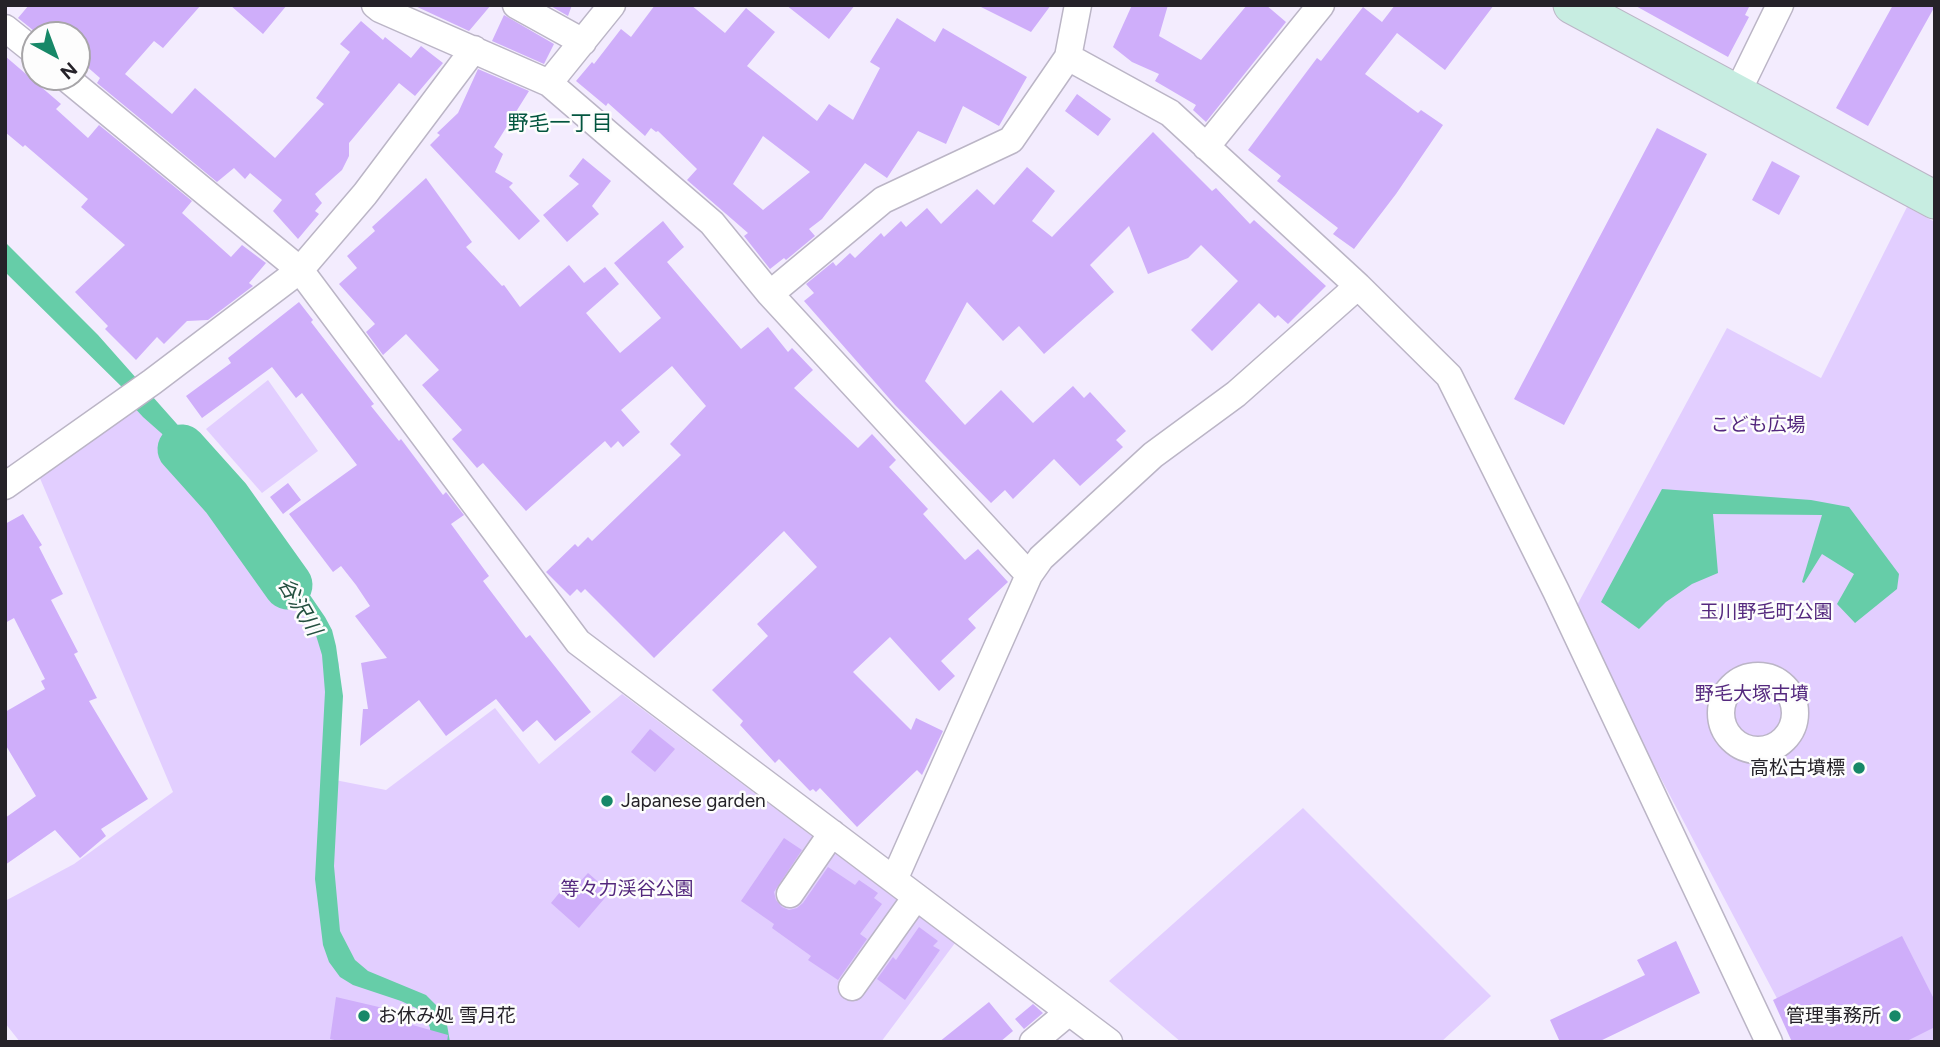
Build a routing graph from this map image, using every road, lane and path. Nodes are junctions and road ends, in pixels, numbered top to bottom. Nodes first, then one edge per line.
1 (375, 5) edge
2 (516, 5) edge
3 (612, 5) edge
4 (1078, 5) edge
5 (1321, 5) edge
6 (1572, 5) edge
7 (1780, 5) edge
8 (5, 28) edge
9 (21, 41) edge
10 (583, 42) junction
11 (474, 49) junction
12 (1068, 57) junction
13 (550, 83) junction
14 (82, 91) edge
15 (1737, 93) junction
16 (1206, 147) junction
17 (1935, 200) edge
18 (300, 270) junction
19 (1358, 286) junction
20 (770, 293) junction
21 (5, 486) edge
22 (1029, 575) junction
23 (832, 833) junction
24 (894, 880) junction
25 (790, 894) dead end
26 (916, 897) junction
27 (852, 987) dead end
28 (1069, 1012) junction
29 (1033, 1042) edge
30 (1109, 1042) edge
31 (1769, 1042) edge

1 - 11 street
2 - 10 street
3 - 10 street
4 - 12 street
5 - 16 street
6 - 15 street
7 - 15 street
8 - 9 street
10 - 13 street
11 - 13 street
11 - 18 street
12 - 16 street
12 - 20 street
13 - 20 street
14 - 18 street
15 - 17 street
16 - 19 street
18 - 21 street
18 - 23 street
19 - 22 street
19 - 31 street
20 - 22 street
22 - 24 street
23 - 24 street
23 - 25 street
24 - 26 street
26 - 27 street
26 - 28 street
28 - 29 street
28 - 30 street

